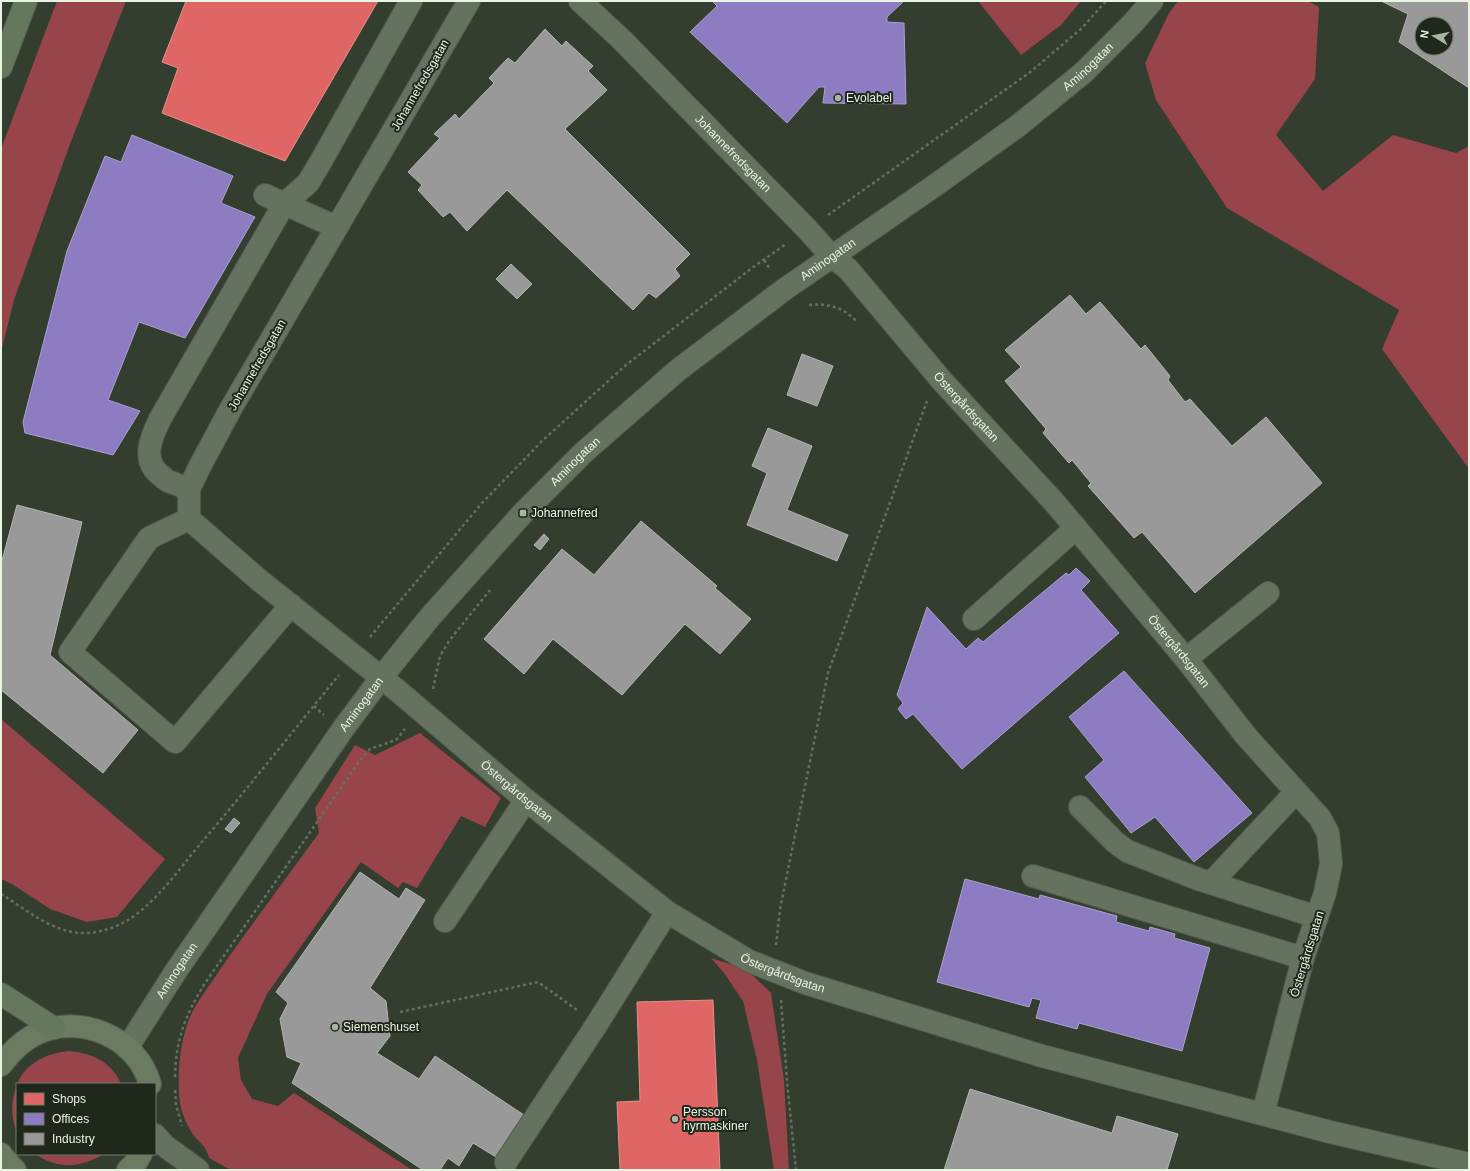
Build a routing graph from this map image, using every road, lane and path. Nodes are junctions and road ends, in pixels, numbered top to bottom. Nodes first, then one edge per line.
1 (26, 1) edge
2 (411, 1) edge
3 (469, 1) edge
4 (580, 1) edge
5 (1152, 1) edge
6 (1, 67) edge
7 (265, 195) dead end
8 (284, 204) junction
9 (336, 227) junction
10 (832, 257) junction
11 (803, 306) dead end
12 (859, 323) dead end
13 (943, 382) junction
14 (922, 395) dead end
15 (927, 401) junction
16 (189, 489) junction
17 (189, 520) junction
18 (1076, 528) junction
19 (493, 587) dead end
20 (1268, 593) dead end
21 (291, 605) junction
22 (974, 618) dead end
23 (1186, 659) junction
24 (381, 678) junction
25 (420, 710) junction
26 (1296, 792) junction
27 (526, 800) junction
28 (1080, 807) dead end
29 (1033, 876) dead end
30 (1211, 883) junction
31 (667, 912) junction
32 (1317, 917) junction
33 (445, 921) dead end
34 (1303, 958) junction
35 (779, 972) junction
36 (1, 994) edge
37 (400, 1012) dead end
38 (597, 1024) junction
39 (54, 1028) junction
40 (127, 1048) junction
41 (1, 1065) edge
42 (150, 1083) edge
43 (1263, 1114) junction
44 (184, 1128) dead end
45 (156, 1136) edge
46 (1, 1154) edge
47 (140, 1155) edge
48 (506, 1162) dead end
49 (1469, 1164) edge
50 (14, 1170) edge
51 (128, 1170) edge
52 (198, 1170) edge
53 (796, 1170) edge

1 - 6 highway
2 - 8 street
3 - 9 street, Johannefredsgatan
4 - 10 street, Johannefredsgatan
5 - 10 street, Aminogatan
7 - 8 street
8 - 9 street
8 - 16 street
9 - 16 street, Johannefredsgatan
10 - 13 street, Östergårdsgatan
10 - 24 street, Aminogatan
11 - 12 path
13 - 15 path
13 - 18 street, Östergårdsgatan
14 - 15 path
15 - 35 path
16 - 17 street, Johannefredsgatan
17 - 21 street
17 - 21 street
18 - 22 street
18 - 23 street, Östergårdsgatan
19 - 25 path
20 - 23 street
21 - 24 street
23 - 26 street, Östergårdsgatan
24 - 25 street, Östergårdsgatan
24 - 40 street, Aminogatan
25 - 27 street, Östergårdsgatan
25 - 44 path
26 - 30 street
26 - 32 street, Östergårdsgatan
27 - 31 street, Östergårdsgatan
27 - 33 street
28 - 30 street
29 - 34 street
30 - 32 street
31 - 35 street, Östergårdsgatan
31 - 38 street
32 - 34 street, Östergårdsgatan
34 - 43 street, Östergårdsgatan
35 - 43 street, Östergårdsgatan
35 - 53 path
36 - 39 highway
37 - 38 path
38 - 48 street
39 - 40 main road
39 - 41 main road
40 - 42 main road
43 - 49 street, Östergårdsgatan
45 - 52 street
46 - 50 main road
47 - 51 main road

